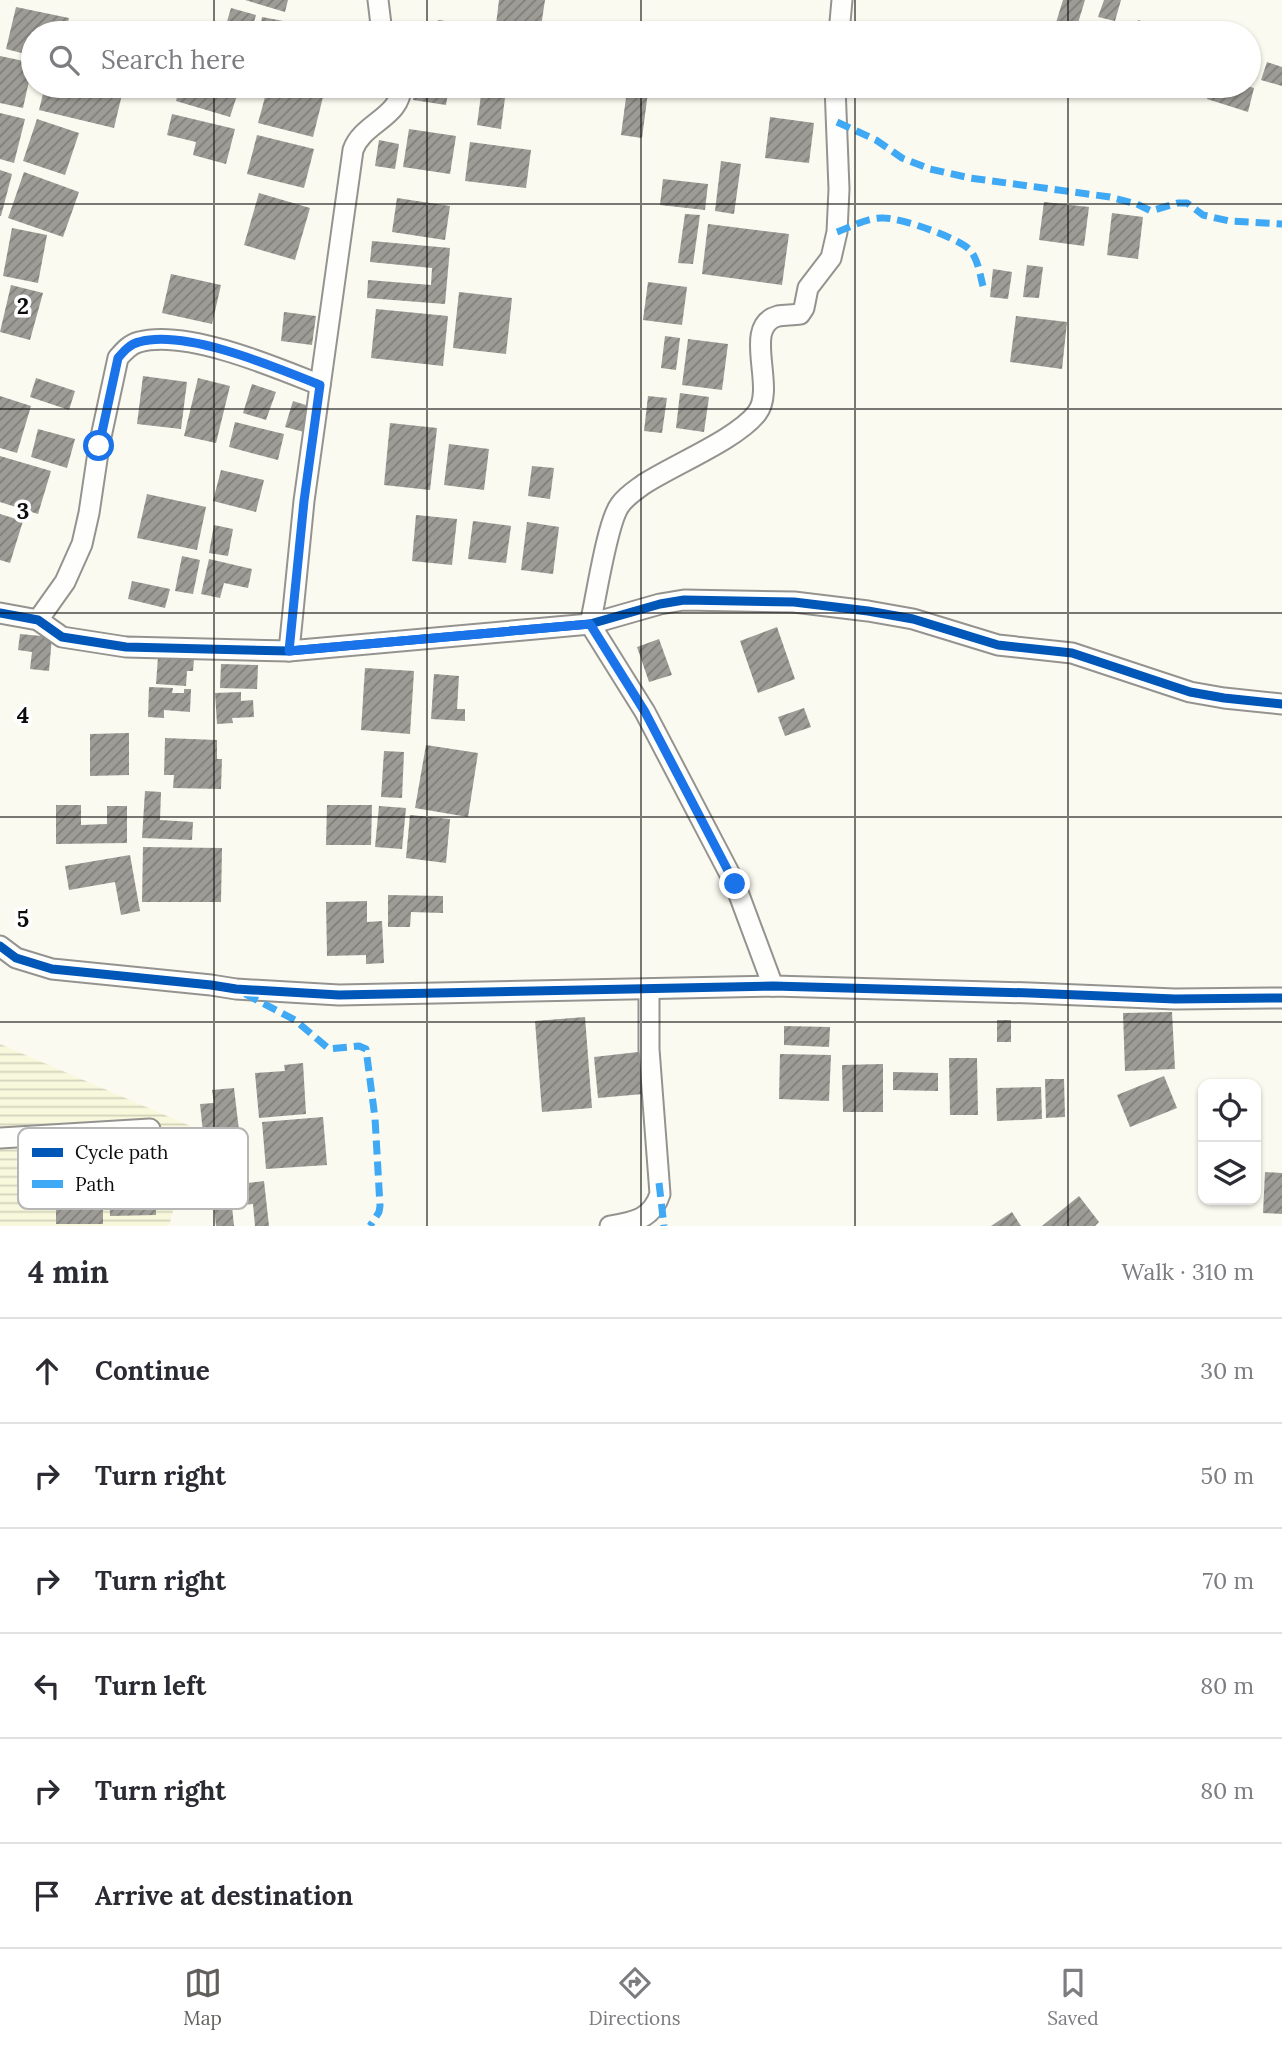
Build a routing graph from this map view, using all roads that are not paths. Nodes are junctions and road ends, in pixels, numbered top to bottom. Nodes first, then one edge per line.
1 (378, 0) edge
2 (842, 0) edge
3 (381, 21) edge
4 (840, 21) edge
5 (399, 98) edge
6 (835, 98) edge
7 (320, 385) junction
8 (0, 613) edge
9 (38, 620) junction
10 (590, 624) junction
11 (289, 651) junction
12 (1282, 704) edge
13 (0, 946) edge
14 (773, 986) junction
15 (649, 989) junction
16 (1282, 998) edge
17 (18, 1137) edge
18 (0, 1138) edge
19 (610, 1226) edge

1 - 3 street
2 - 4 street
5 - 7 street
6 - 10 street
7 - 9 street
7 - 11 street
8 - 9 street
9 - 11 street
10 - 11 street
10 - 12 street
10 - 14 street
13 - 15 street
14 - 15 street
14 - 16 street
15 - 19 street
17 - 18 street

